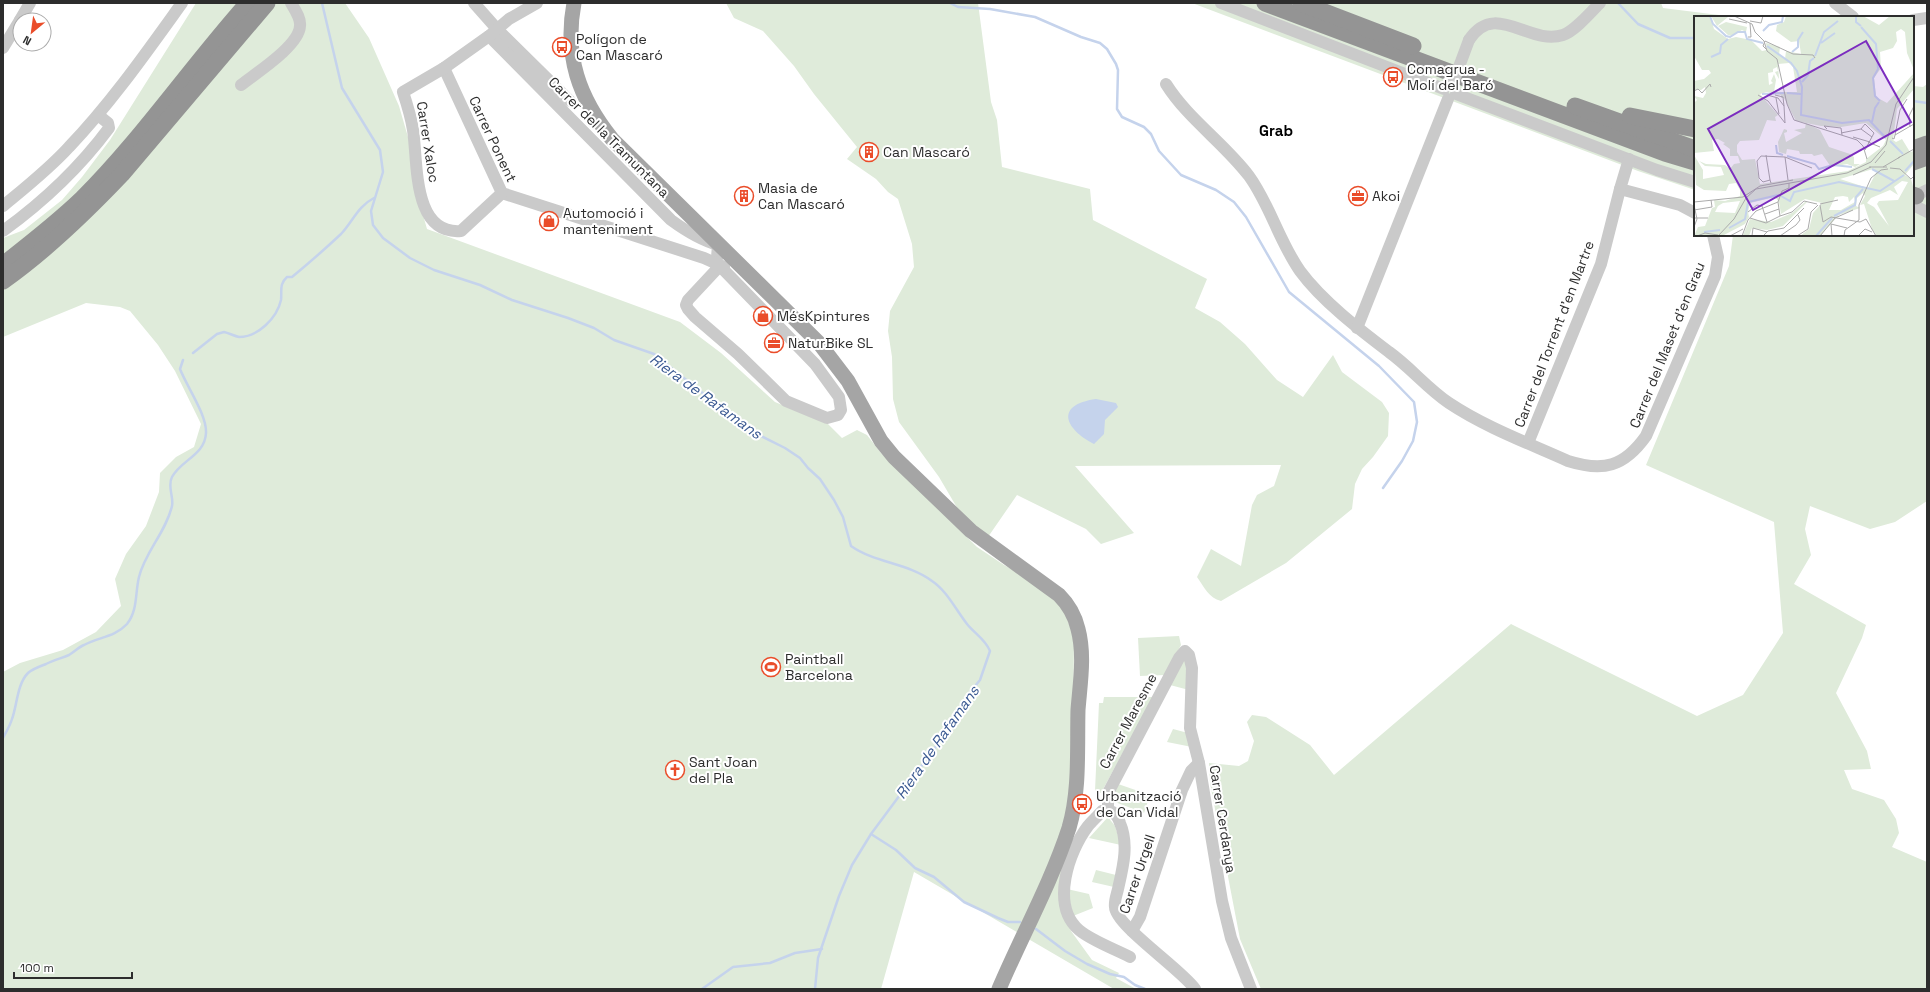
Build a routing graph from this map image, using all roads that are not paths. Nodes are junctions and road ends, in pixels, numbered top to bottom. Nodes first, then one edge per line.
1 (30, 3) edge
2 (182, 3) edge
3 (248, 3) edge
4 (267, 3) edge
5 (291, 3) edge
6 (474, 3) edge
7 (537, 3) edge
8 (1221, 3) edge
9 (1265, 3) edge
10 (1301, 3) edge
11 (1600, 3) edge
12 (1835, 3) edge
13 (571, 5) edge
14 (25, 12) edge
15 (1852, 16) edge
16 (1927, 18) edge
17 (1914, 20) edge
18 (493, 32) junction
19 (12, 33) edge
20 (3, 48) edge
21 (444, 68) junction
22 (1166, 84) dead end
23 (241, 85) dead end
24 (1451, 90) junction
25 (570, 101) dead end
26 (1561, 101) junction
27 (98, 115) junction
28 (1694, 129) edge
29 (1927, 144) edge
30 (1694, 149) edge
31 (1914, 149) edge
32 (1927, 157) edge
33 (1629, 159) junction
34 (1694, 162) edge
35 (1914, 162) edge
36 (1694, 182) edge
37 (1620, 189) junction
38 (502, 193) junction
39 (1919, 198) edge
40 (3, 206) edge
41 (1694, 212) edge
42 (1927, 212) edge
43 (671, 220) junction
44 (3, 231) edge
45 (1713, 236) edge
46 (718, 245) junction
47 (669, 247) junction
48 (718, 264) junction
49 (3, 265) edge
50 (3, 281) edge
51 (756, 282) junction
52 (1357, 328) junction
53 (1528, 444) junction
54 (1185, 651) joint
55 (1199, 763) junction
56 (1103, 813) junction
57 (1090, 824) junction
58 (1068, 830) junction
59 (1082, 838) junction
60 (1132, 930) junction
61 (1130, 957) dead end
62 (999, 989) edge
63 (1195, 989) edge
64 (1251, 989) edge

1 - 14 street
2 - 27 street
3 - 49 highway
4 - 50 highway
5 - 23 street
6 - 18 street
7 - 18 street, Carrer Xaloc
8 - 24 street
9 - 34 highway
10 - 26 highway
11 - 24 street, bridge
12 - 15 street
13 - 46 main road
16 - 17 street
18 - 21 street, Carrer Xaloc
18 - 25 street
18 - 43 street, Carrer del la Tramuntana
19 - 20 street
21 - 38 street, Carrer Ponent
21 - 38 street, Carrer Xaloc
22 - 52 street, Carrer del Maset d'en Grau
24 - 33 street
24 - 52 street
26 - 28 highway
26 - 30 highway
27 - 40 street
27 - 44 street
29 - 31 highway
32 - 35 highway
33 - 36 street
33 - 37 street
37 - 41 street
37 - 53 street, Carrer del Torrent d'en Martre
38 - 47 street, Carrer Ponent
39 - 42 street
43 - 46 street, Carrer del la Tramuntana
43 - 47 street
45 - 53 street, Carrer del Maset d'en Grau
46 - 48 street
46 - 51 main road
47 - 48 street, Carrer Ponent
48 - 48 street, Carrer Ponent
48 - 51 street, Carrer Ponent
51 - 58 main road
52 - 53 street, Carrer del Maset d'en Grau
54 - 55 street, Carrer Cerdanya
54 - 56 street, Carrer Maresme
55 - 60 street, Carrer Urgell
55 - 64 street, Carrer Cerdanya
56 - 57 street
56 - 60 street
57 - 58 street
57 - 59 street
58 - 59 street
58 - 62 main road
59 - 61 street
60 - 63 street

